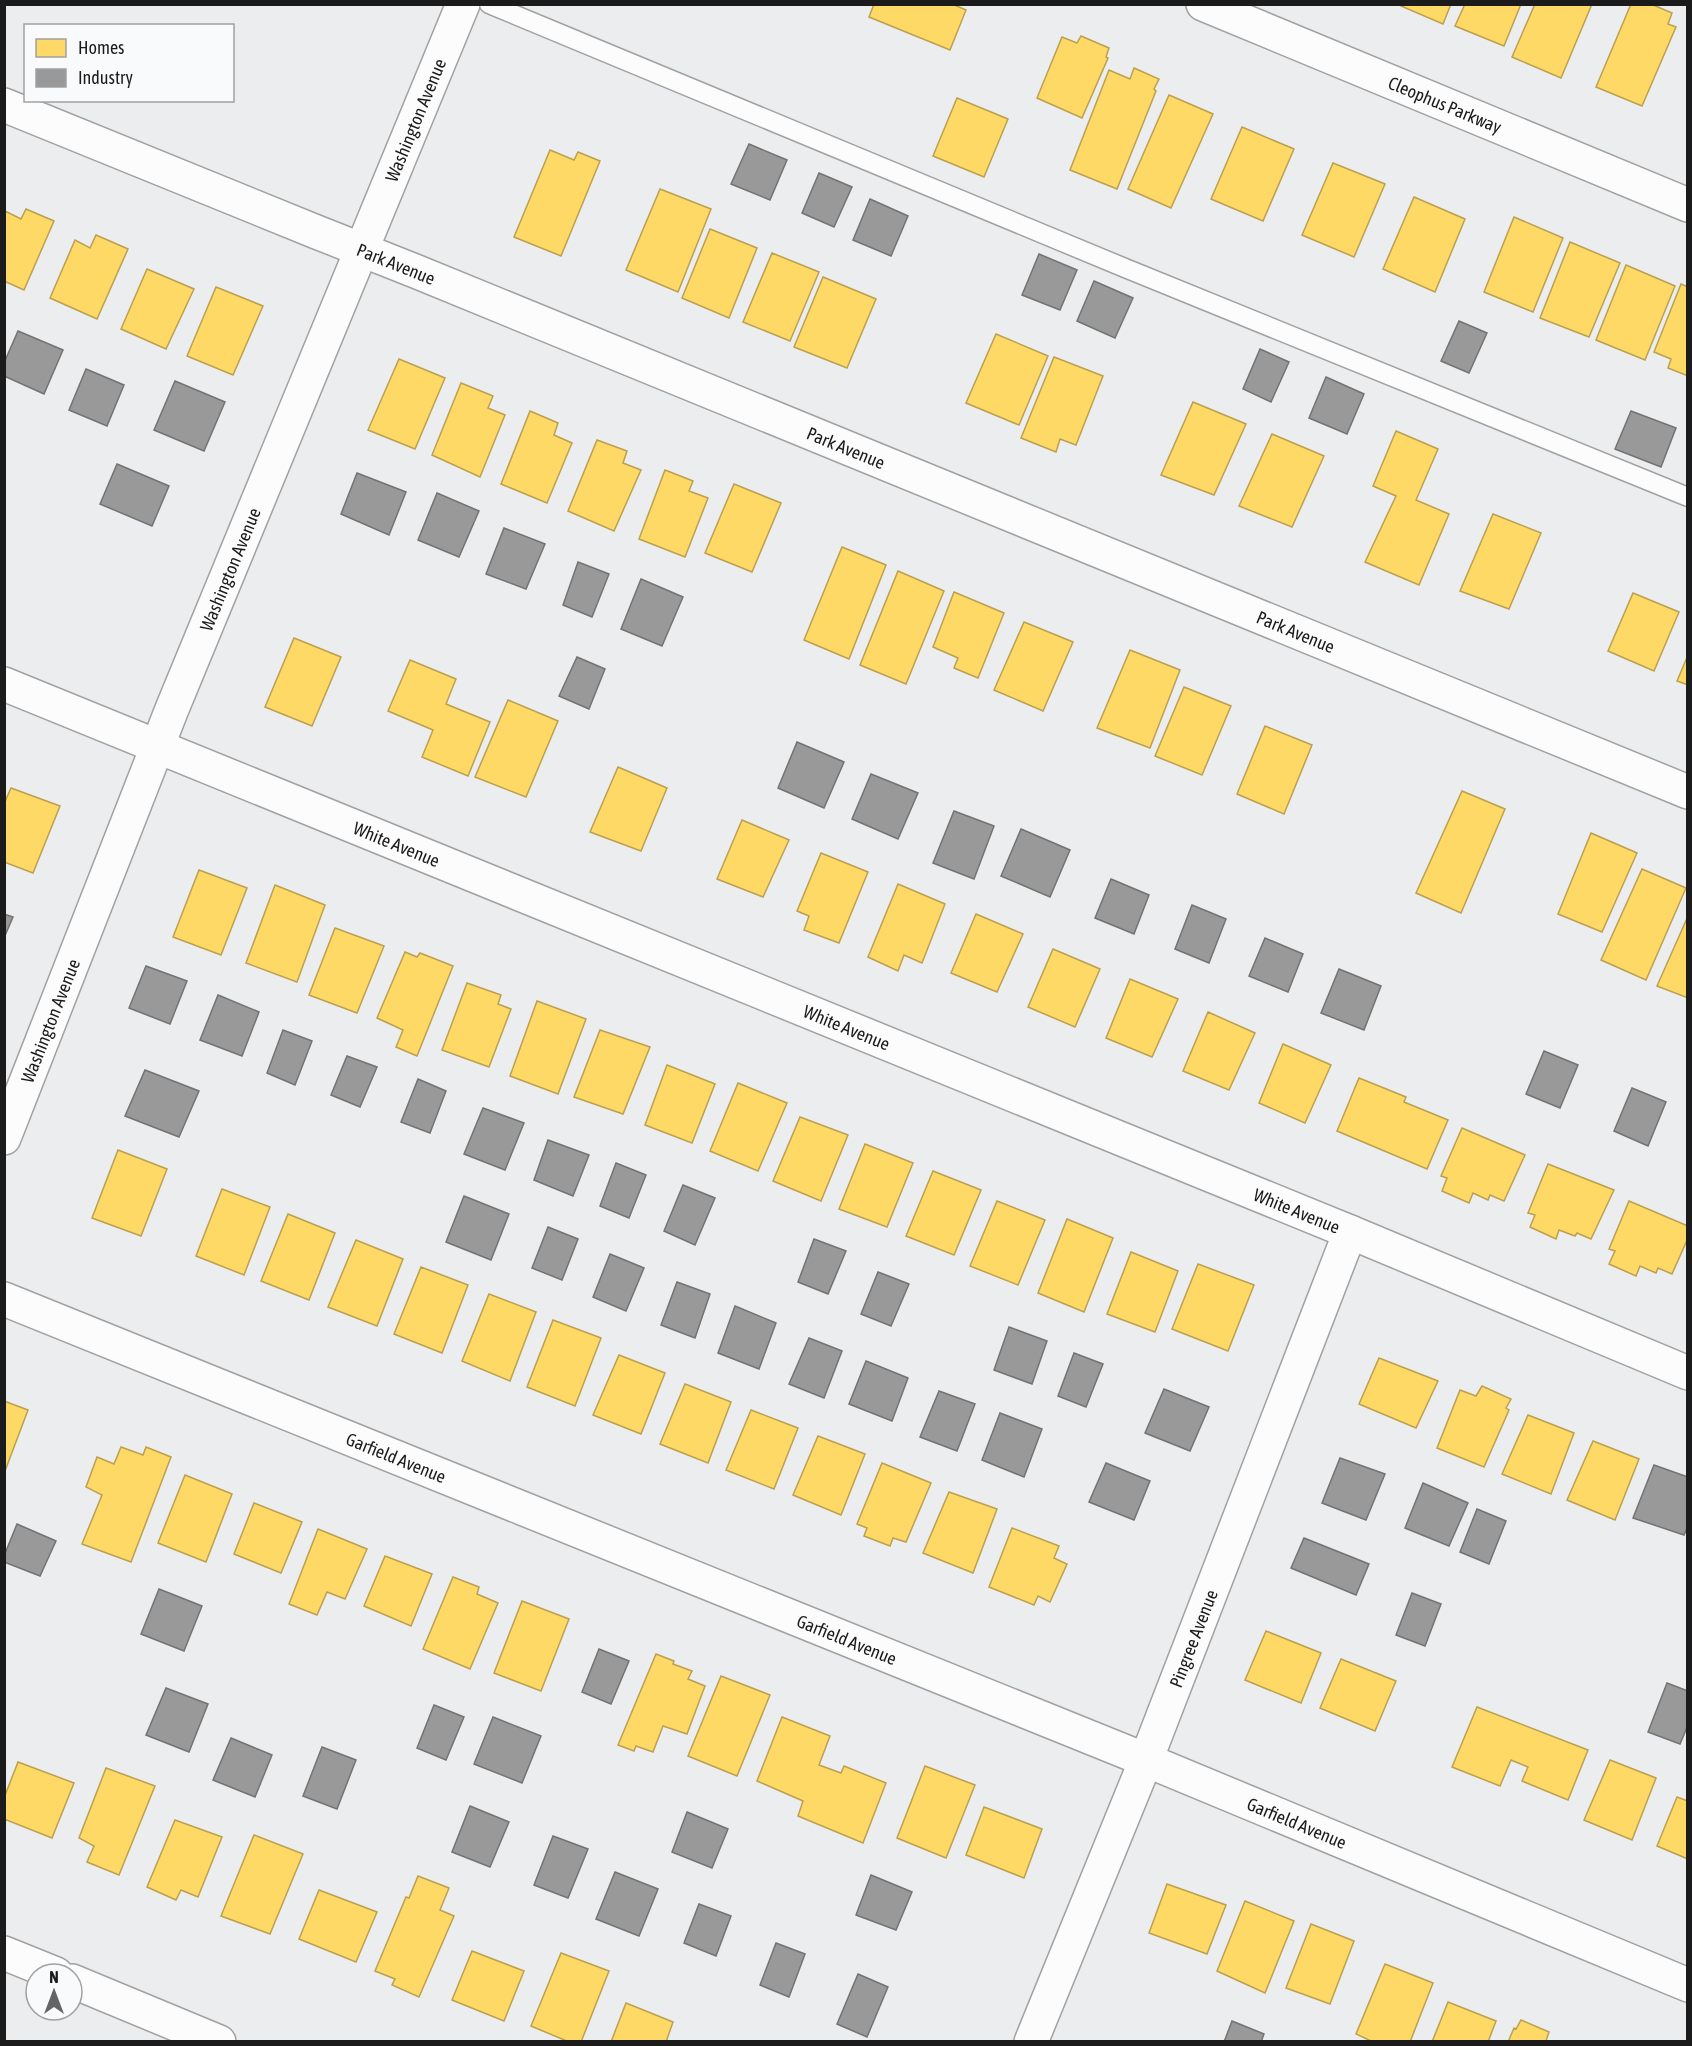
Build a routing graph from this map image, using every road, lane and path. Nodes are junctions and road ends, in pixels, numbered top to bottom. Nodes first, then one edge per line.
1 (463, 4) edge
2 (489, 4) edge
3 (1203, 4) edge
4 (4, 105) edge
5 (1688, 205) edge
6 (362, 251) junction
7 (1688, 496) edge
8 (4, 684) edge
9 (158, 748) junction
10 (1688, 792) edge
11 (4, 1138) edge
12 (1350, 1232) junction
13 (4, 1299) edge
14 (1688, 1373) edge
15 (1146, 1760) junction
16 (4, 1953) edge
17 (26, 1962) edge
18 (1688, 1985) edge
19 (84, 1986) edge
20 (219, 2042) edge
21 (1031, 2042) edge

1 - 6 street, Washington Avenue
2 - 7 lane
3 - 5 street, Cleophus Parkway
4 - 6 street, Park Avenue
6 - 9 street, Washington Avenue
6 - 10 street, Park Avenue
8 - 9 street, White Avenue
9 - 11 street, Washington Avenue
9 - 12 street, White Avenue
12 - 14 street, White Avenue
12 - 15 street, Pingree Avenue
13 - 15 street, Garfield Avenue
15 - 18 street, Garfield Avenue
15 - 21 street, Pingree Avenue
16 - 17 street
19 - 20 street

